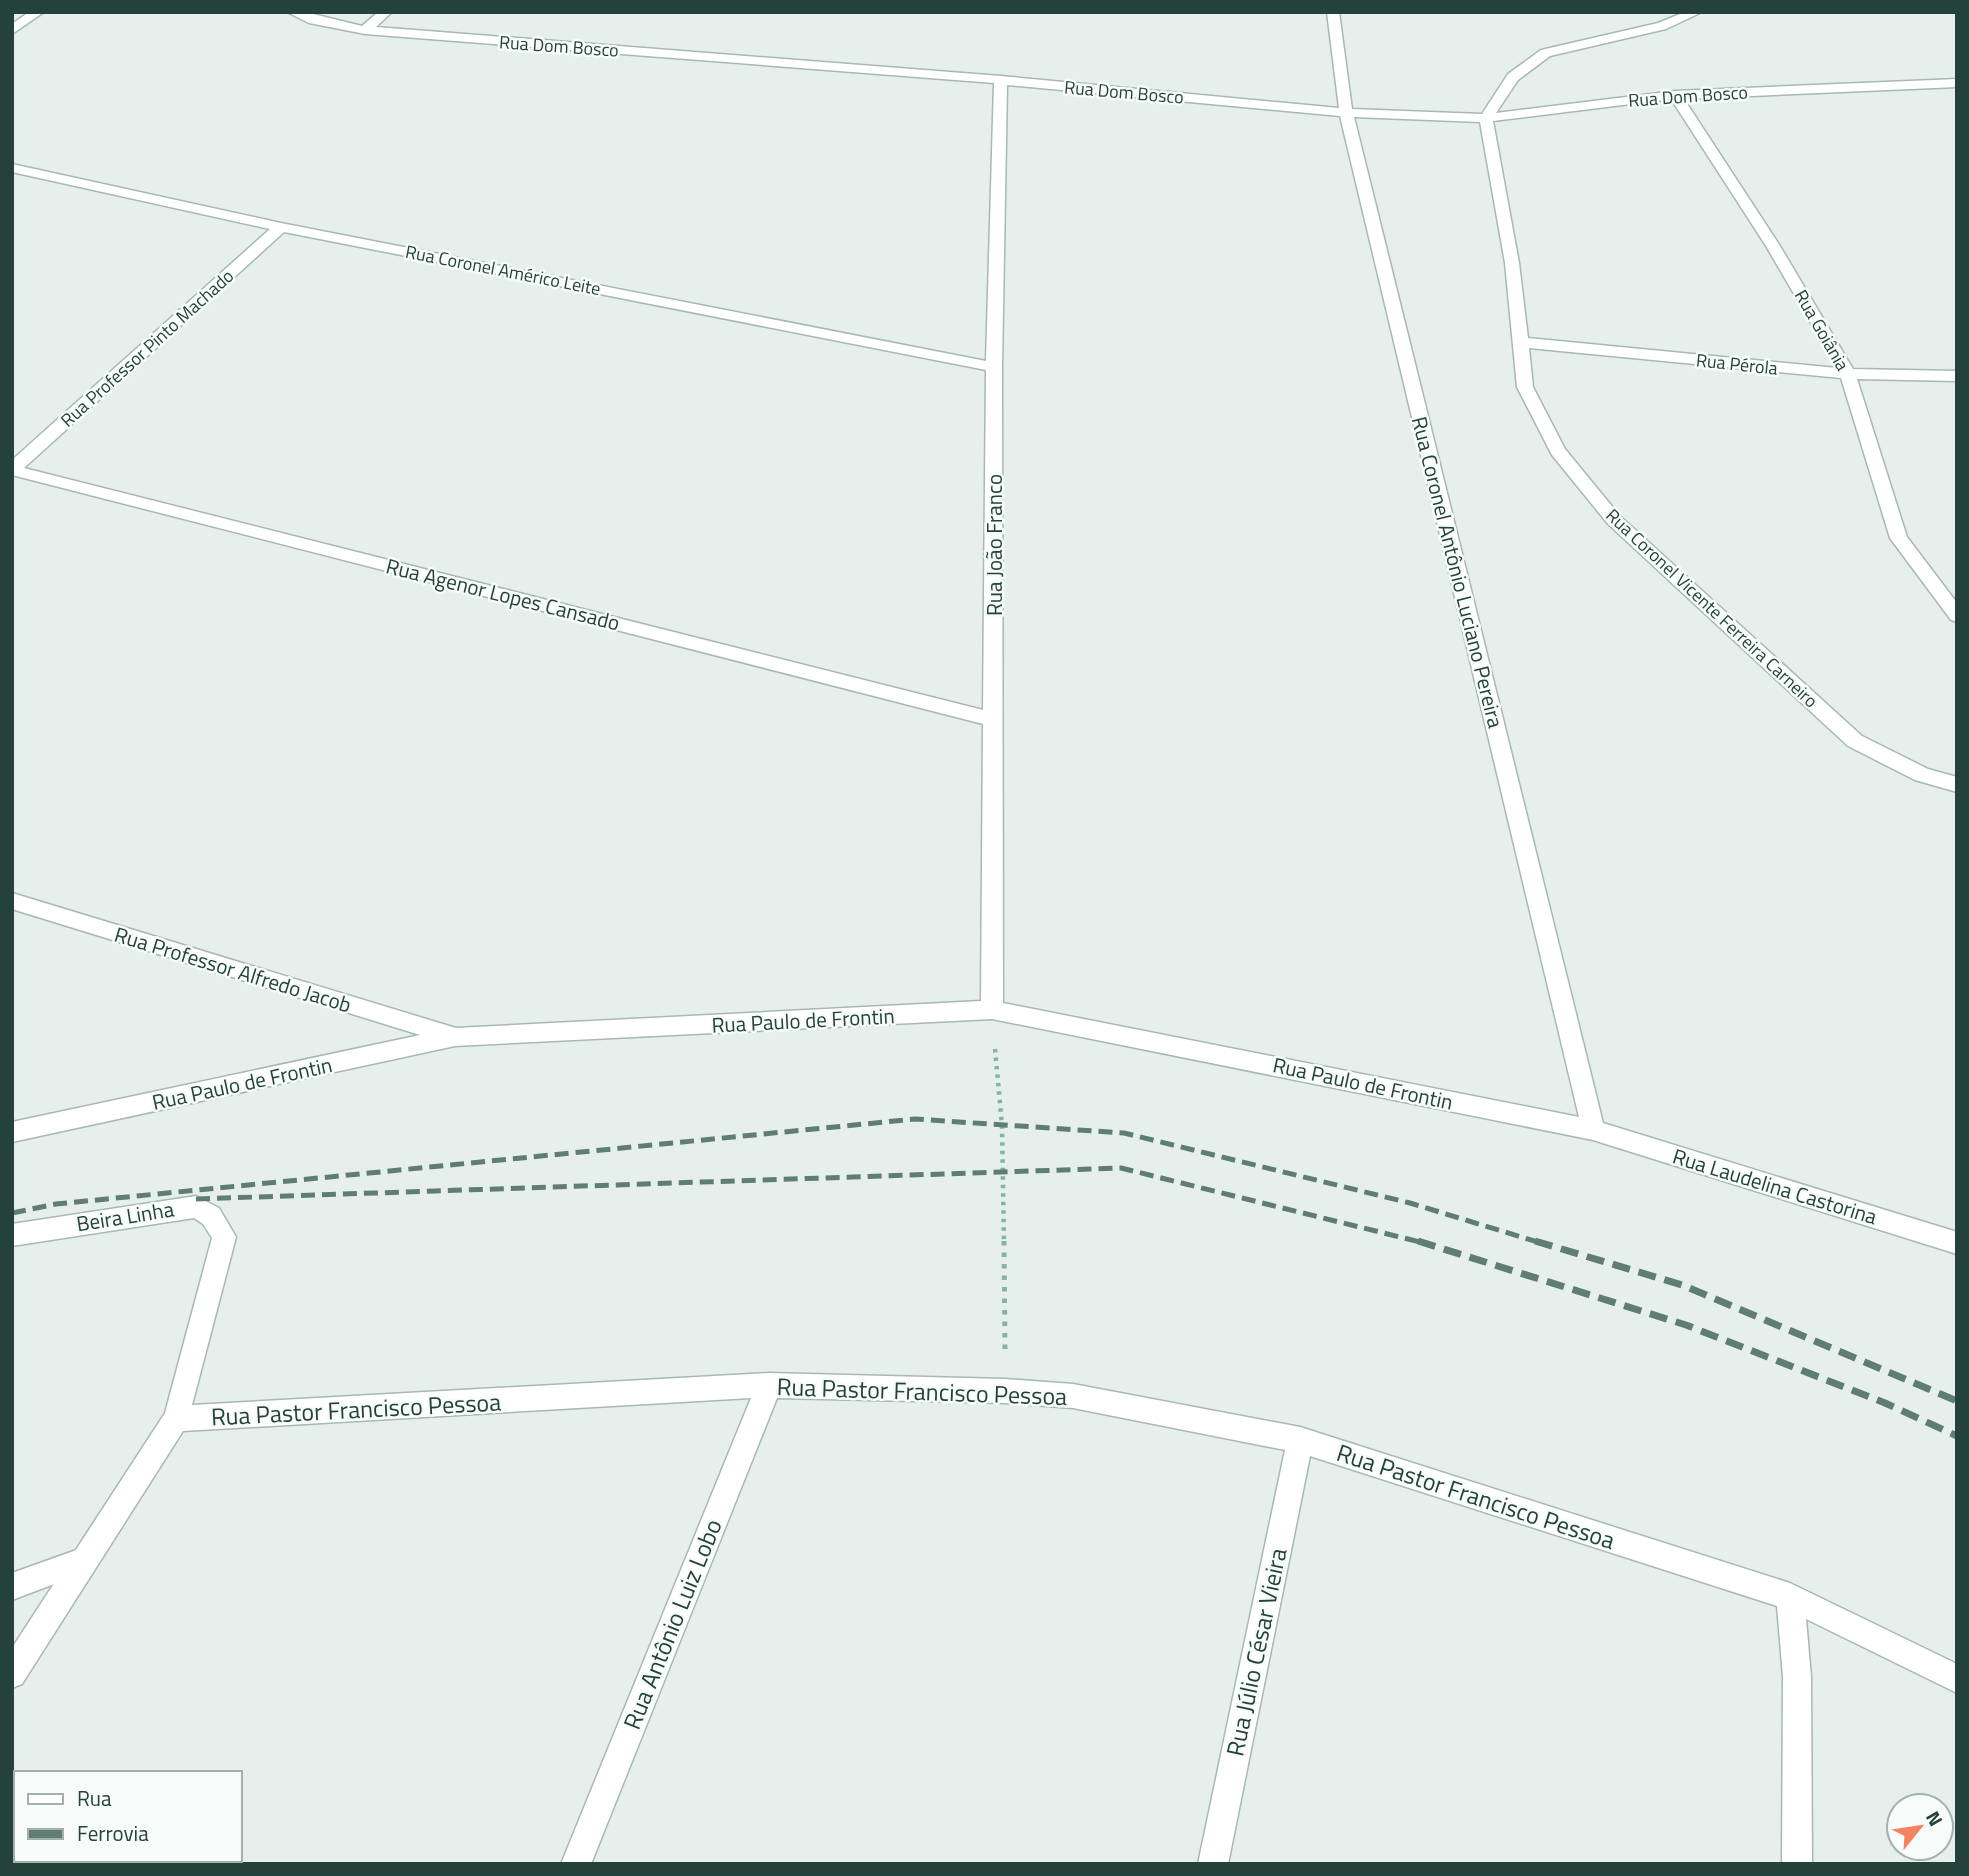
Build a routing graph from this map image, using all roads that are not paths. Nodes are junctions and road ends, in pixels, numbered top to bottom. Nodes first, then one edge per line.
1 (38, 12) edge
2 (293, 12) edge
3 (386, 12) edge
4 (1333, 12) edge
5 (1696, 12) edge
6 (12, 30) edge
7 (365, 30) junction
8 (1001, 80) junction
9 (1957, 83) edge
10 (1675, 94) junction
11 (1346, 113) junction
12 (1486, 118) junction
13 (12, 168) edge
14 (281, 227) junction
15 (1518, 342) junction
16 (994, 367) junction
17 (1848, 374) junction
18 (1957, 376) edge
19 (12, 470) edge
20 (1957, 616) edge
21 (993, 719) junction
22 (1957, 785) edge
23 (12, 901) edge
24 (992, 1010) junction
25 (455, 1037) junction
26 (1593, 1130) junction
27 (12, 1132) edge
28 (12, 1235) edge
29 (1957, 1243) edge
30 (769, 1385) junction
31 (176, 1419) junction
32 (1300, 1440) junction
33 (82, 1561) junction
34 (12, 1587) edge
35 (1790, 1597) junction
36 (12, 1674) edge
37 (1957, 1679) edge
38 (576, 1864) edge
39 (1213, 1864) edge
40 (1797, 1864) edge

1 - 6 street
2 - 7 street, Rua Dom Bosco
3 - 7 street
4 - 11 street, Rua Coronel Antônio Luciano Pereira
5 - 12 street
7 - 8 street, Rua Dom Bosco
8 - 11 street, Rua Dom Bosco
8 - 16 street, Rua João Franco
9 - 10 street, Rua Dom Bosco
10 - 12 street, Rua Dom Bosco
10 - 17 street, Rua Goiânia
11 - 12 street, Rua Dom Bosco
11 - 26 street, Rua Coronel Antônio Luciano Pereira
12 - 15 street, Rua Coronel Vicente Ferreira Carneiro
13 - 14 street, Rua Coronel Américo Leite
14 - 16 street, Rua Coronel Américo Leite
14 - 19 street, Rua Professor Pinto Machado
15 - 17 street, Rua Pérola
15 - 22 street, Rua Coronel Vicente Ferreira Carneiro
16 - 21 street, Rua João Franco
17 - 18 street, Rua Pérola
17 - 20 street, Rua Goiânia
19 - 21 street, Rua Agenor Lopes Cansado
21 - 24 street, Rua João Franco
23 - 25 street, Rua Professor Alfredo Jacob
24 - 25 street, Rua Paulo de Frontin
24 - 26 street, Rua Paulo de Frontin
25 - 27 street, Rua Paulo de Frontin
26 - 29 street, Rua Laudelina Castorina
28 - 31 street, Beira Linha
30 - 31 street, Rua Pastor Francisco Pessoa
30 - 32 street, Rua Pastor Francisco Pessoa
30 - 38 street, Rua Antônio Luiz Lobo
31 - 33 street
32 - 35 street, Rua Pastor Francisco Pessoa
32 - 39 street, Rua Júlio César Vieira
33 - 34 street
33 - 36 street
35 - 37 street, Rua Pastor Francisco Pessoa
35 - 40 street

